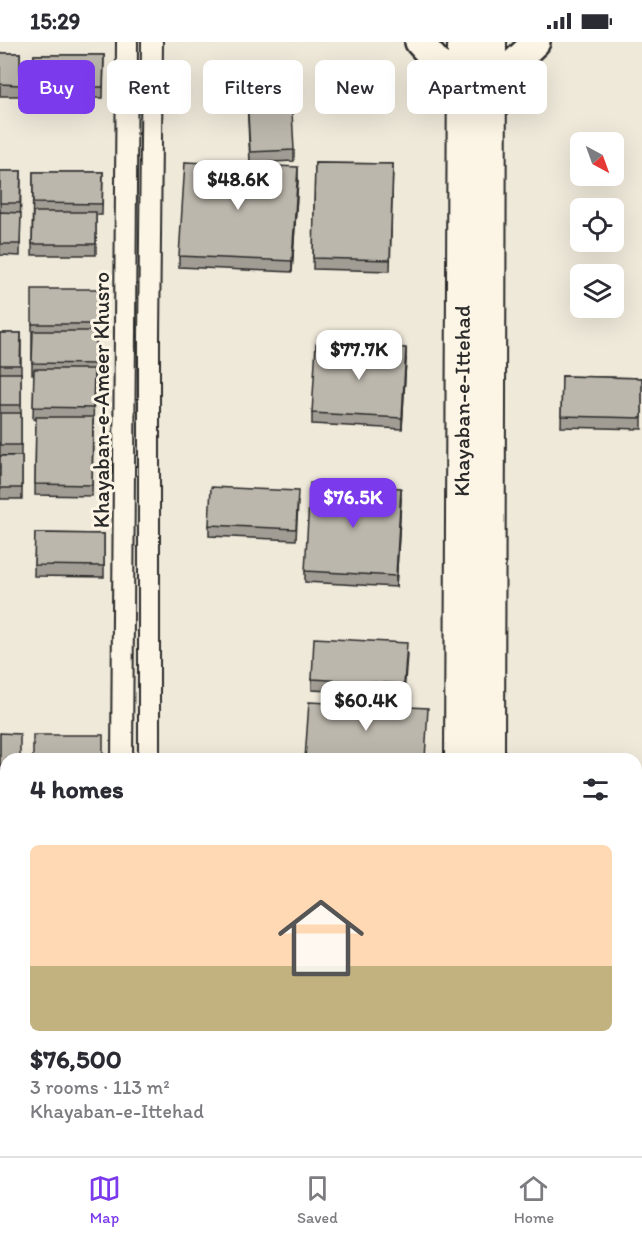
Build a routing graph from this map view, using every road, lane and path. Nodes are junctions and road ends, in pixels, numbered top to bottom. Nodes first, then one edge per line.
1 (127, 42) edge
2 (152, 42) edge
3 (419, 42) edge
4 (463, 42) edge
5 (491, 42) edge
6 (536, 42) edge
7 (435, 60) edge
8 (463, 60) edge
9 (491, 60) edge
10 (517, 60) edge
11 (463, 114) edge
12 (491, 114) edge
13 (122, 753) edge
14 (149, 753) edge
15 (460, 753) edge
16 (489, 753) edge

1 - 13 street, Khayaban-e-Ameer Khusro
2 - 14 street
3 - 7 main road
4 - 8 main road, Khayaban-e-Ittehad
5 - 9 main road, Khayaban-e-Ittehad
6 - 10 main road
11 - 15 main road, Khayaban-e-Ittehad
12 - 16 main road, Khayaban-e-Ittehad

